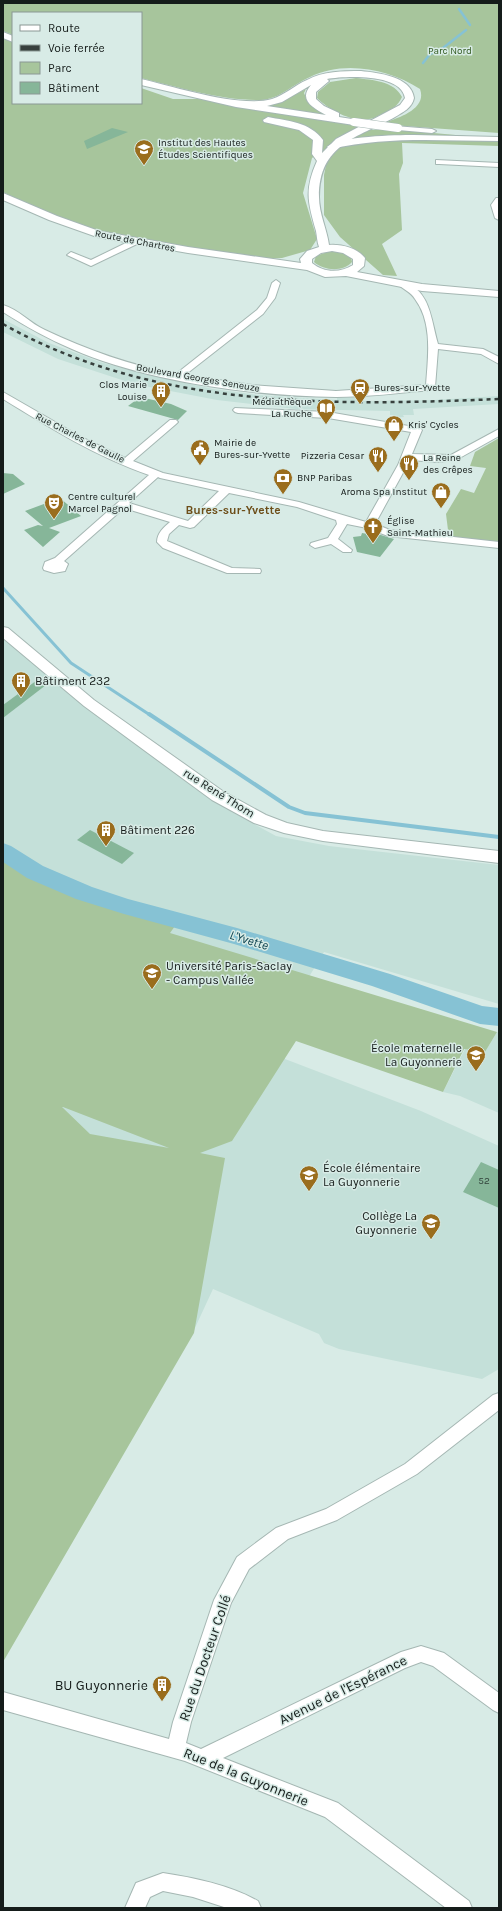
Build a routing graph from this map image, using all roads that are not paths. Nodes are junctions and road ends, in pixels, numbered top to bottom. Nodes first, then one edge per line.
1 (340, 75) junction
2 (142, 82) edge
3 (142, 86) edge
4 (236, 104) junction
5 (354, 122) junction
6 (499, 136) edge
7 (499, 139) edge
8 (332, 147) junction
9 (322, 161) junction
10 (439, 162) dead end
11 (499, 165) edge
12 (3, 196) edge
13 (499, 200) edge
14 (317, 218) junction
15 (499, 218) edge
16 (134, 242) junction
17 (325, 248) junction
18 (346, 250) junction
19 (71, 255) dead end
20 (308, 261) junction
21 (359, 263) junction
22 (346, 272) junction
23 (276, 283) dead end
24 (403, 286) junction
25 (423, 287) junction
26 (499, 294) edge
27 (422, 304) junction
28 (3, 308) edge
29 (434, 346) junction
30 (499, 361) edge
31 (179, 376) junction
32 (3, 395) edge
33 (238, 410) dead end
34 (173, 422) dead end
35 (499, 432) edge
36 (406, 457) junction
37 (126, 462) junction
38 (158, 474) junction
39 (226, 490) junction
40 (122, 504) junction
41 (341, 518) junction
42 (178, 521) junction
43 (369, 525) junction
44 (332, 540) junction
45 (499, 545) edge
46 (315, 546) dead end
47 (347, 550) dead end
48 (58, 562) dead end
49 (256, 571) dead end
50 (4, 632) edge
51 (499, 858) edge
52 (499, 1400) edge
53 (3, 1701) edge
54 (499, 1704) edge
55 (176, 1749) junction
56 (203, 1758) junction
57 (135, 1908) edge
58 (251, 1908) edge
59 (462, 1908) edge

1 - 4 main road
1 - 5 main road
1 - 8 main road
2 - 4 main road
3 - 9 main road
4 - 5 main road
5 - 6 street, bridge
7 - 8 street
8 - 9 main road
9 - 14 main road
10 - 11 street
12 - 16 main road, Route de Chartres
13 - 15 street
14 - 17 main road
14 - 18 main road
16 - 19 street
16 - 20 main road, Route de Chartres
17 - 18 main road
17 - 20 main road
18 - 21 main road
20 - 22 main road, Route de Chartres
21 - 22 main road
21 - 25 main road
22 - 24 main road
23 - 31 street
24 - 25 main road
24 - 27 street
25 - 26 main road
25 - 27 street
27 - 29 street
28 - 31 street, Boulevard Georges Seneuze
29 - 30 street
29 - 31 street, Boulevard Georges Seneuze
32 - 37 street, Rue Charles de Gaulle
33 - 36 street
34 - 37 street
35 - 36 street
36 - 43 street
37 - 38 street, Rue Charles de Gaulle
38 - 39 street, Rue Charles de Gaulle
38 - 40 street
39 - 41 street
39 - 42 street
40 - 42 street
40 - 48 street
41 - 43 street
41 - 44 street
42 - 49 street
43 - 45 street
44 - 46 street
44 - 47 street
50 - 51 main road, rue René Thom
52 - 55 street, Rue du Docteur Collé
53 - 55 street, Rue de la Guyonnerie
54 - 56 street, Avenue de l'Espérance
55 - 56 street, Rue de la Guyonnerie
56 - 59 street, Rue de la Guyonnerie
57 - 58 street

